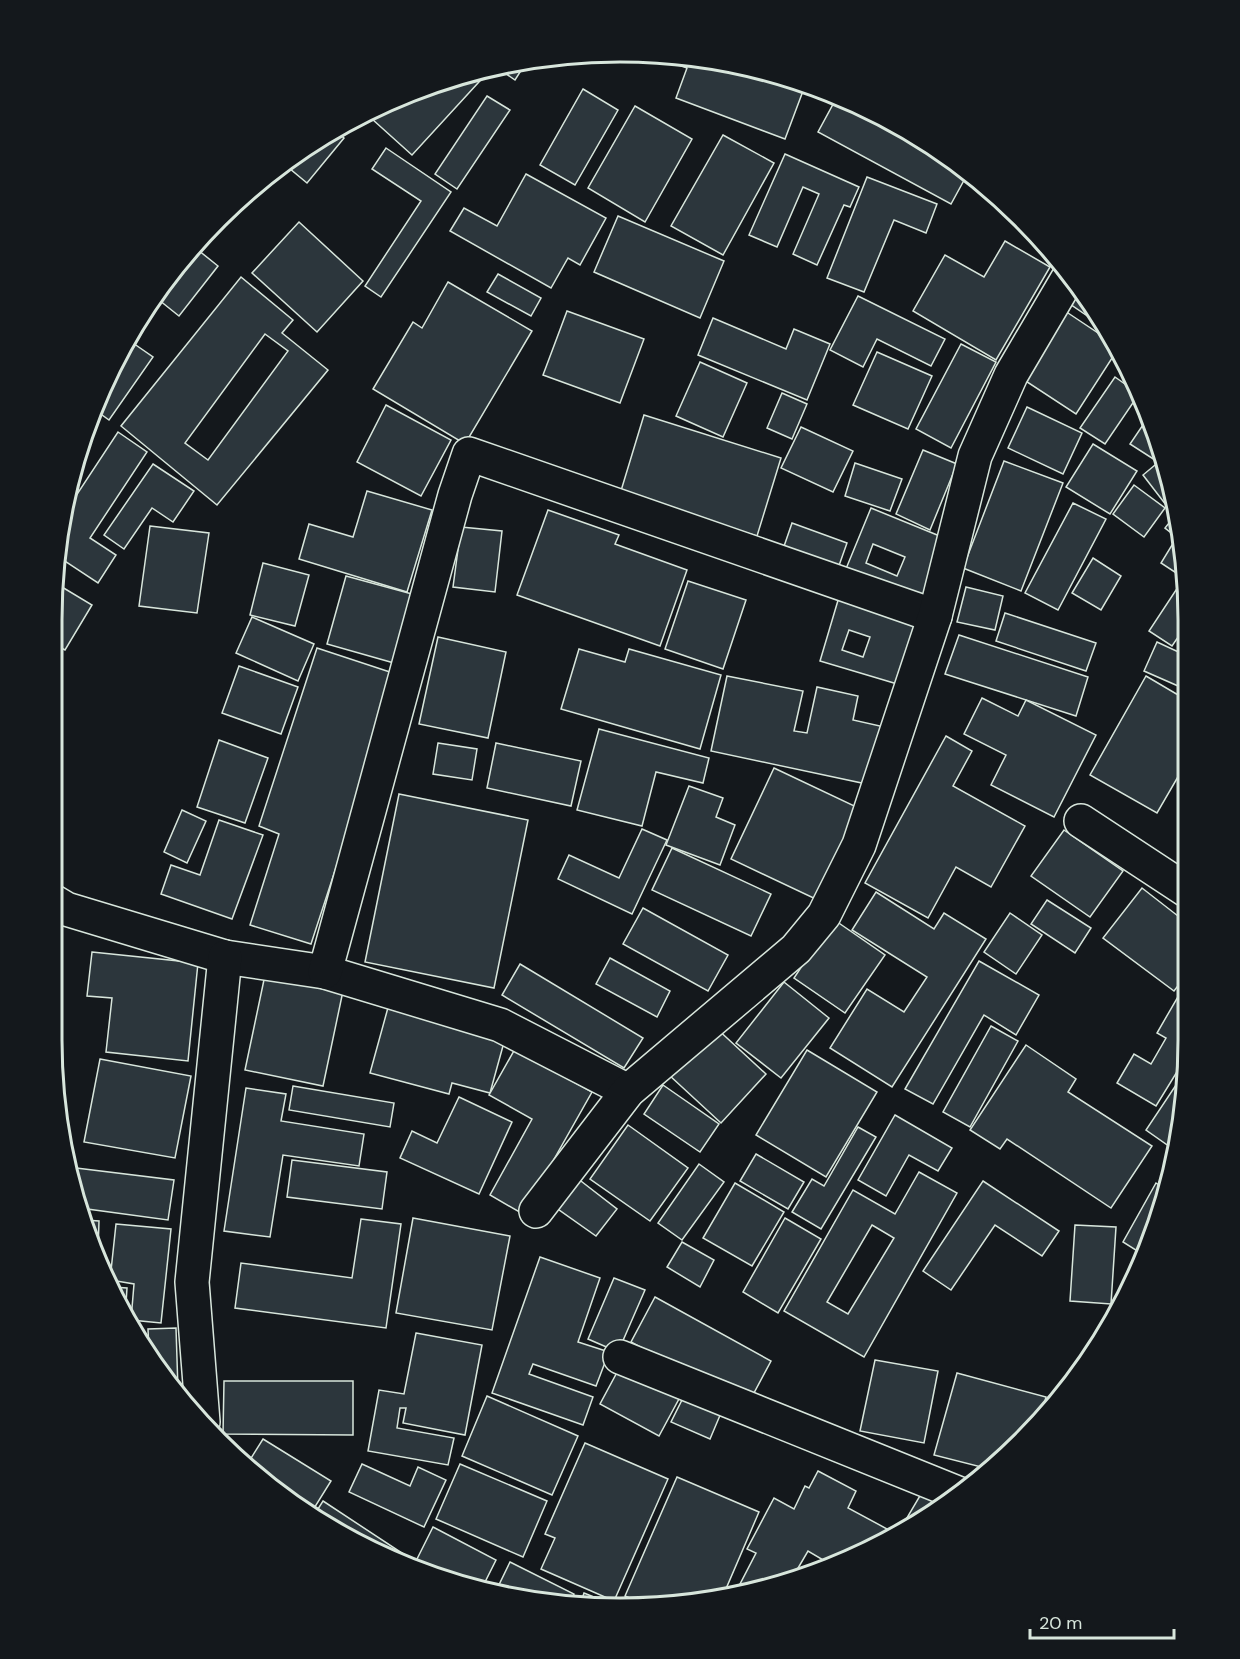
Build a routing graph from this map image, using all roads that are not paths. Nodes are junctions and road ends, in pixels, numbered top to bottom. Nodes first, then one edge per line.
1 (1065, 283) edge
2 (935, 616) junction
3 (1081, 821) dead end
4 (1178, 885) edge
5 (62, 907) edge
6 (225, 957) junction
7 (325, 972) junction
8 (628, 1091) junction
9 (536, 1211) dead end
10 (620, 1357) dead end
11 (202, 1409) edge
12 (949, 1490) edge

1 - 2 street
2 - 7 street
2 - 8 street
3 - 4 street
5 - 6 street
6 - 7 street
6 - 11 street
7 - 8 street
8 - 9 street
10 - 12 street

